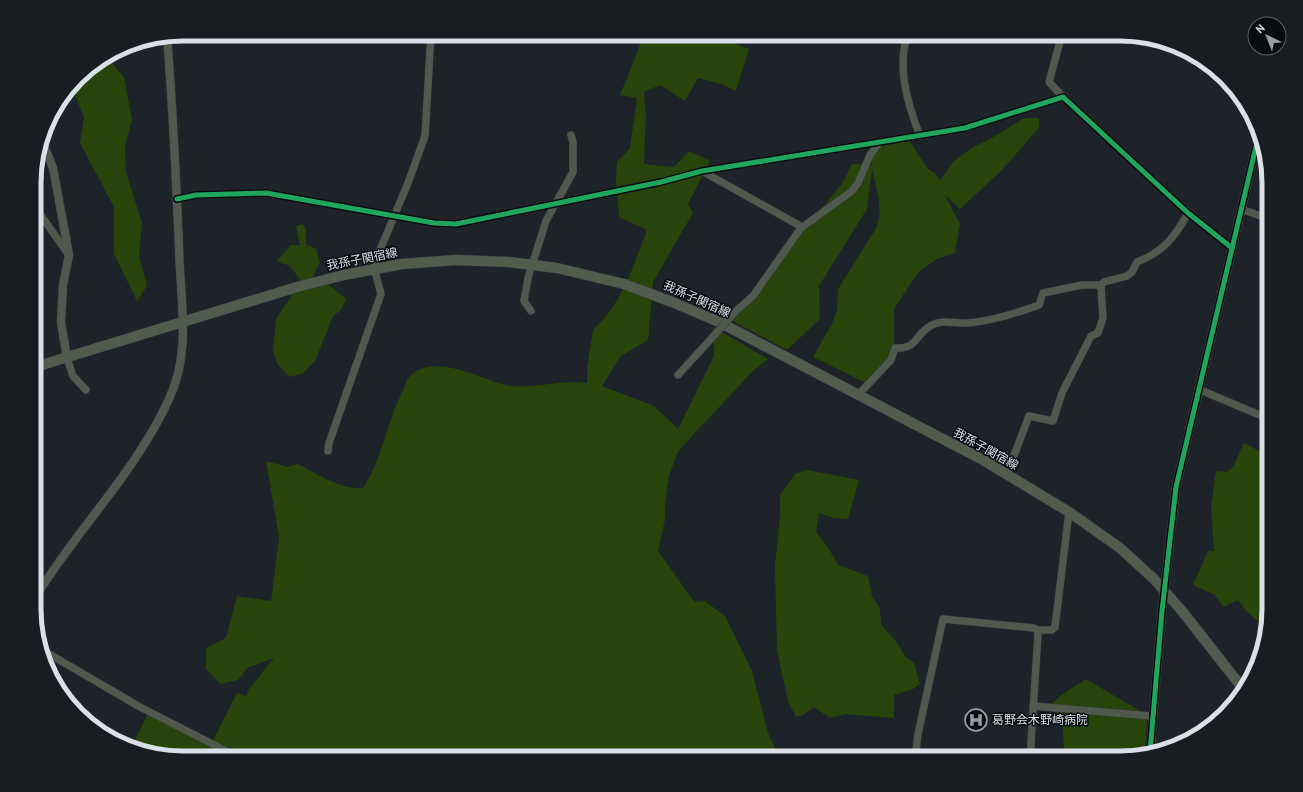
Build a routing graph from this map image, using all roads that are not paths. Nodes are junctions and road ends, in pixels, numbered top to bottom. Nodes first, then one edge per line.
1 (431, 41) edge
2 (905, 41) edge
3 (1060, 41) edge
4 (166, 42) edge
5 (1064, 97) junction
6 (571, 135) dead end
7 (920, 136) junction
8 (880, 142) junction
9 (1256, 144) edge
10 (45, 149) edge
11 (702, 171) junction
12 (177, 199) junction
13 (558, 202) junction
14 (1241, 209) junction
15 (1188, 213) junction
16 (41, 216) edge
17 (394, 216) junction
18 (1262, 216) edge
19 (802, 227) junction
20 (1232, 248) junction
21 (69, 255) junction
22 (534, 264) junction
23 (374, 268) junction
24 (1101, 285) junction
25 (532, 311) dead end
26 (184, 322) junction
27 (67, 358) junction
28 (41, 365) edge
29 (678, 375) dead end
30 (1198, 389) junction
31 (86, 390) dead end
32 (858, 395) junction
33 (1262, 416) edge
34 (328, 451) dead end
35 (1006, 474) junction
36 (1070, 512) junction
37 (41, 590) edge
38 (1165, 591) junction
39 (1039, 631) junction
40 (49, 654) edge
41 (1240, 685) edge
42 (1034, 706) junction
43 (1152, 716) junction
44 (1150, 748) edge
45 (226, 751) edge
46 (916, 751) edge
47 (1031, 751) edge

1 - 17 street
2 - 7 street
3 - 5 street
4 - 12 street
5 - 7 street
5 - 15 street
6 - 13 street
7 - 8 street
8 - 11 street
8 - 19 street
9 - 14 street
10 - 21 street
11 - 13 street
11 - 19 street
12 - 17 street
12 - 26 street
13 - 17 street
13 - 22 street
14 - 18 street
14 - 20 street
15 - 20 street
15 - 24 street
16 - 21 street
17 - 23 street
19 - 29 street, bridge
20 - 30 street
21 - 27 street
22 - 23 main road, 我孫子関宿線
22 - 25 street
22 - 32 main road, 我孫子関宿線
23 - 26 main road, 我孫子関宿線
23 - 34 street
24 - 32 street
24 - 35 street
26 - 27 main road, 我孫子関宿線
26 - 37 street
27 - 28 main road, 我孫子関宿線
27 - 31 street
30 - 33 street
30 - 38 street
32 - 35 main road, 我孫子関宿線
35 - 36 main road, 我孫子関宿線
36 - 38 main road, 我孫子関宿線
36 - 39 street
38 - 41 main road, 我孫子関宿線
38 - 43 street
39 - 42 street
39 - 46 street
40 - 45 street
42 - 43 street
42 - 47 street
43 - 44 street

